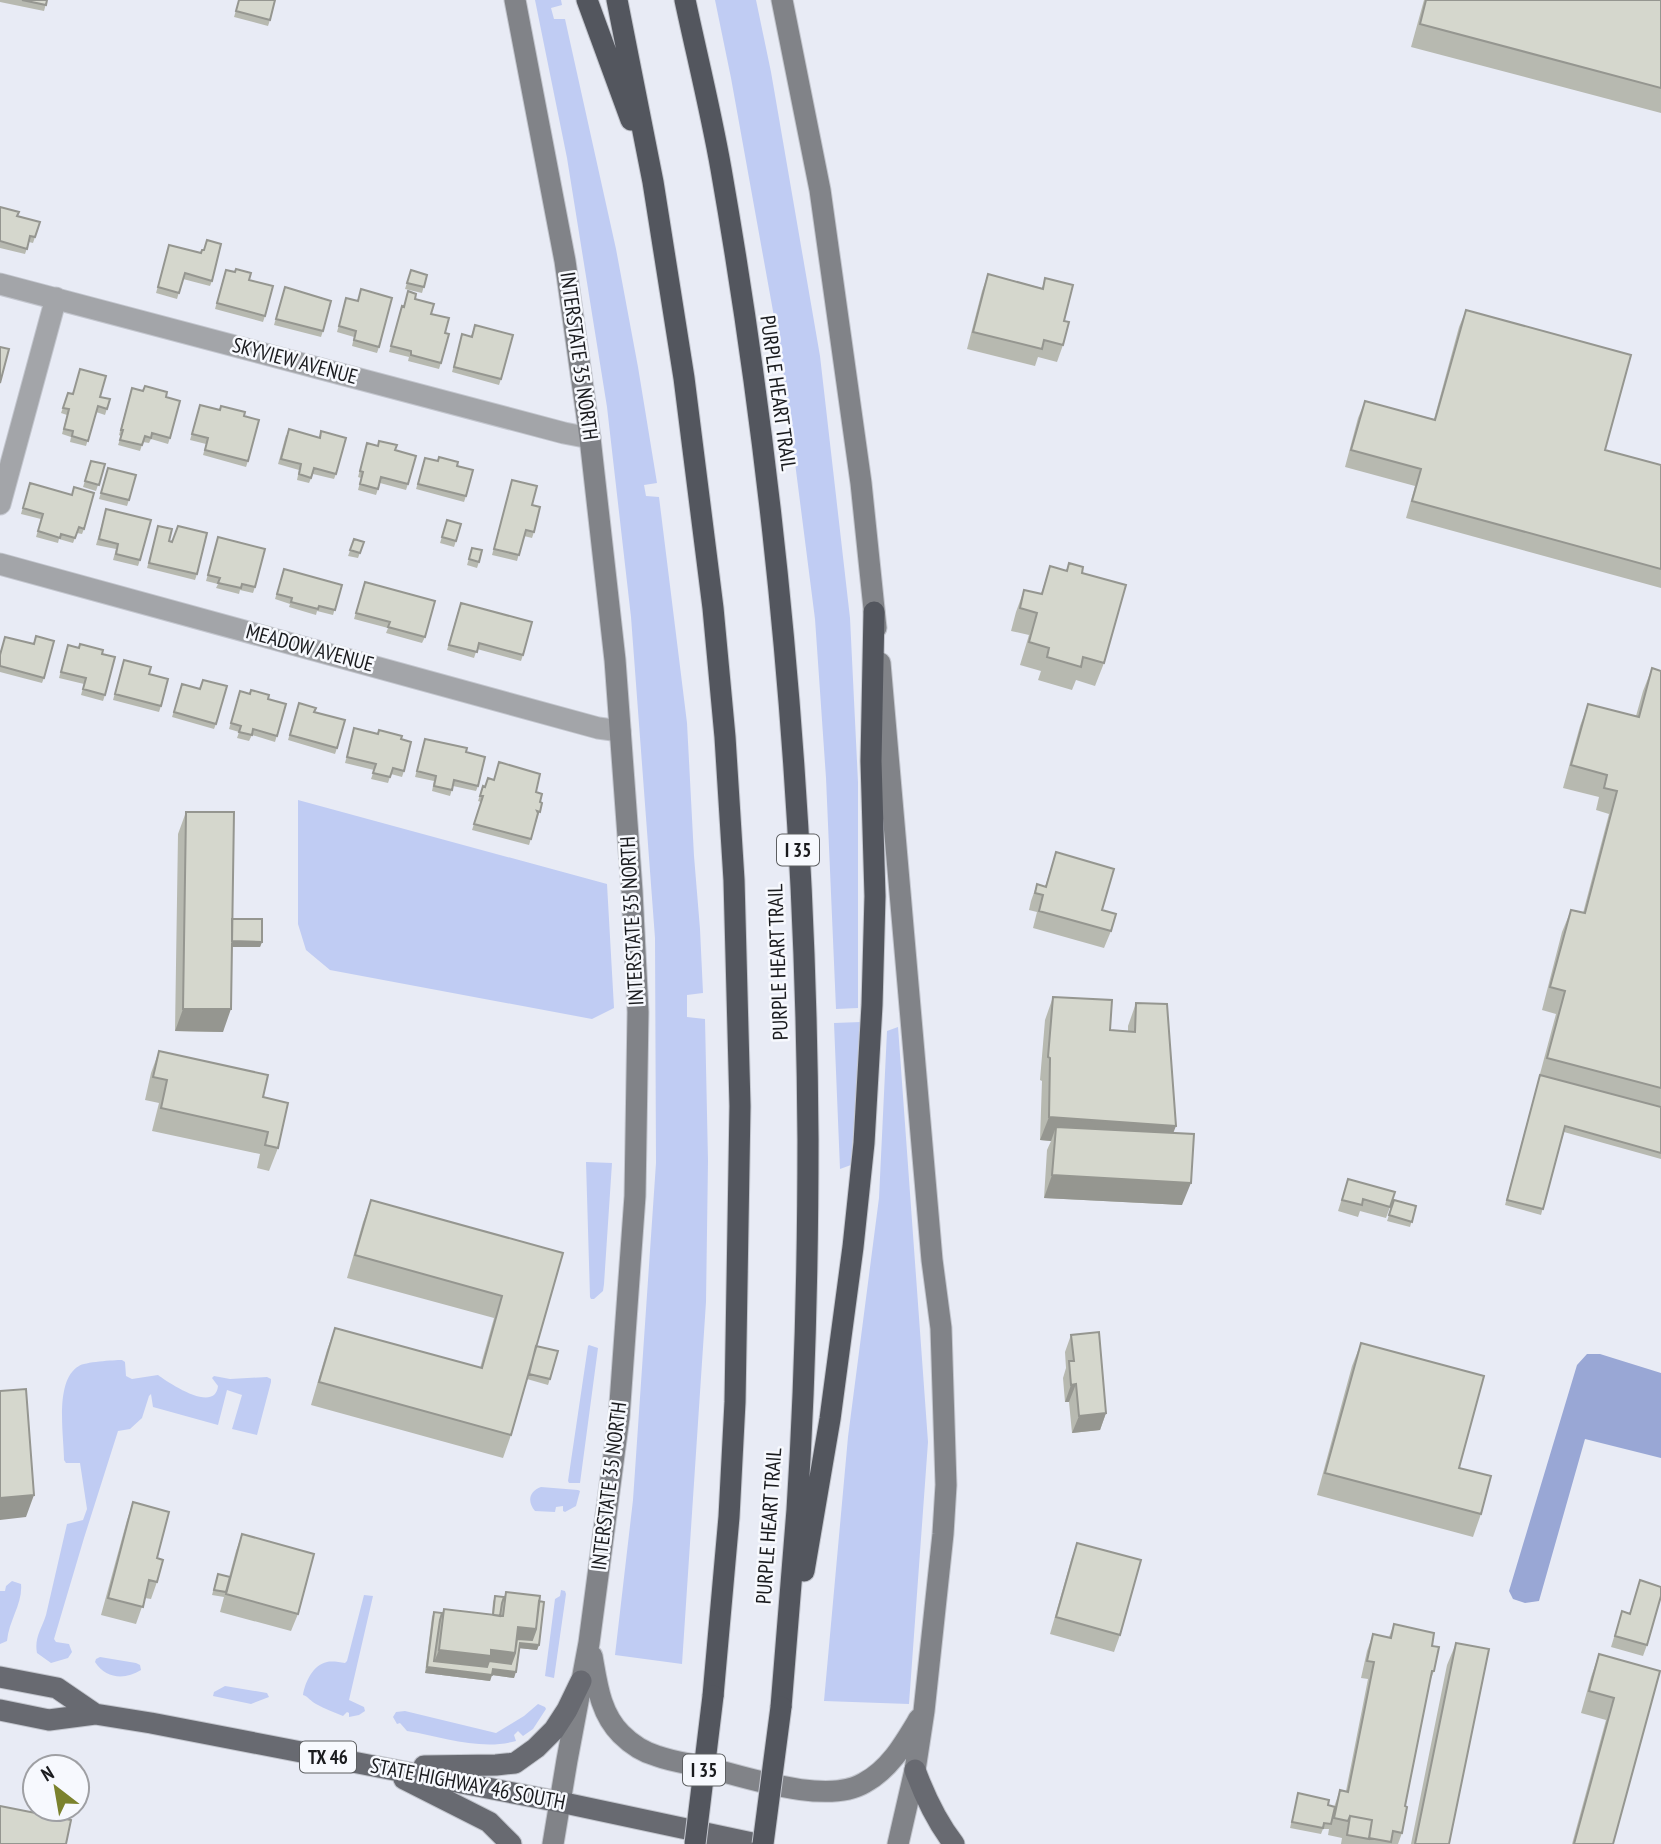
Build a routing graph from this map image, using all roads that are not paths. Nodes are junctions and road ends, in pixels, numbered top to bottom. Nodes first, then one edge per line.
1 (515, 0) edge
2 (587, 0) edge
3 (617, 0) edge
4 (685, 0) edge
5 (782, 0) edge
6 (653, 182) junction
7 (0, 284) edge
8 (56, 298) junction
9 (590, 438) junction
10 (0, 504) edge
11 (0, 564) edge
12 (874, 612) junction
13 (620, 731) junction
14 (589, 1643) junction
15 (0, 1677) edge
16 (582, 1681) junction
17 (781, 1707) junction
18 (0, 1710) edge
19 (924, 1711) junction
20 (95, 1714) junction
21 (380, 1767) junction
22 (915, 1770) junction
23 (560, 1802) junction
24 (510, 1844) edge
25 (553, 1844) edge
26 (695, 1844) edge
27 (757, 1844) edge
28 (763, 1844) edge
29 (898, 1844) edge
30 (954, 1844) edge

1 - 9 main road, INTERSTATE 35 NORTH
2 - 6 highway
3 - 6 highway, PURPLE HEART TRAIL / I 35
4 - 17 highway, PURPLE HEART TRAIL / I 35
5 - 12 main road
6 - 26 highway, PURPLE HEART TRAIL / I 35, bridge
7 - 8 street, SKYVIEW AVENUE
8 - 9 street, SKYVIEW AVENUE
8 - 10 street
9 - 13 main road, INTERSTATE 35 NORTH
11 - 13 street, MEADOW AVENUE
12 - 17 highway
12 - 19 main road
13 - 14 main road, INTERSTATE 35 NORTH
14 - 16 main road, INTERSTATE 35 NORTH
14 - 19 main road
15 - 20 main road, STATE HIGHWAY 46 SOUTH / TX 46
16 - 21 main road
16 - 23 main road, INTERSTATE 35 NORTH
17 - 28 highway, PURPLE HEART TRAIL / I 35, bridge
18 - 20 main road, STATE HIGHWAY 46 SOUTH / TX 46
19 - 22 main road
20 - 21 main road, STATE HIGHWAY 46 SOUTH / TX 46
21 - 23 main road, STATE HIGHWAY 46 SOUTH / TX 46
21 - 24 main road
22 - 29 main road
22 - 30 main road
23 - 25 main road, INTERSTATE 35 NORTH
23 - 27 main road, STATE HIGHWAY 46 SOUTH / TX 46

